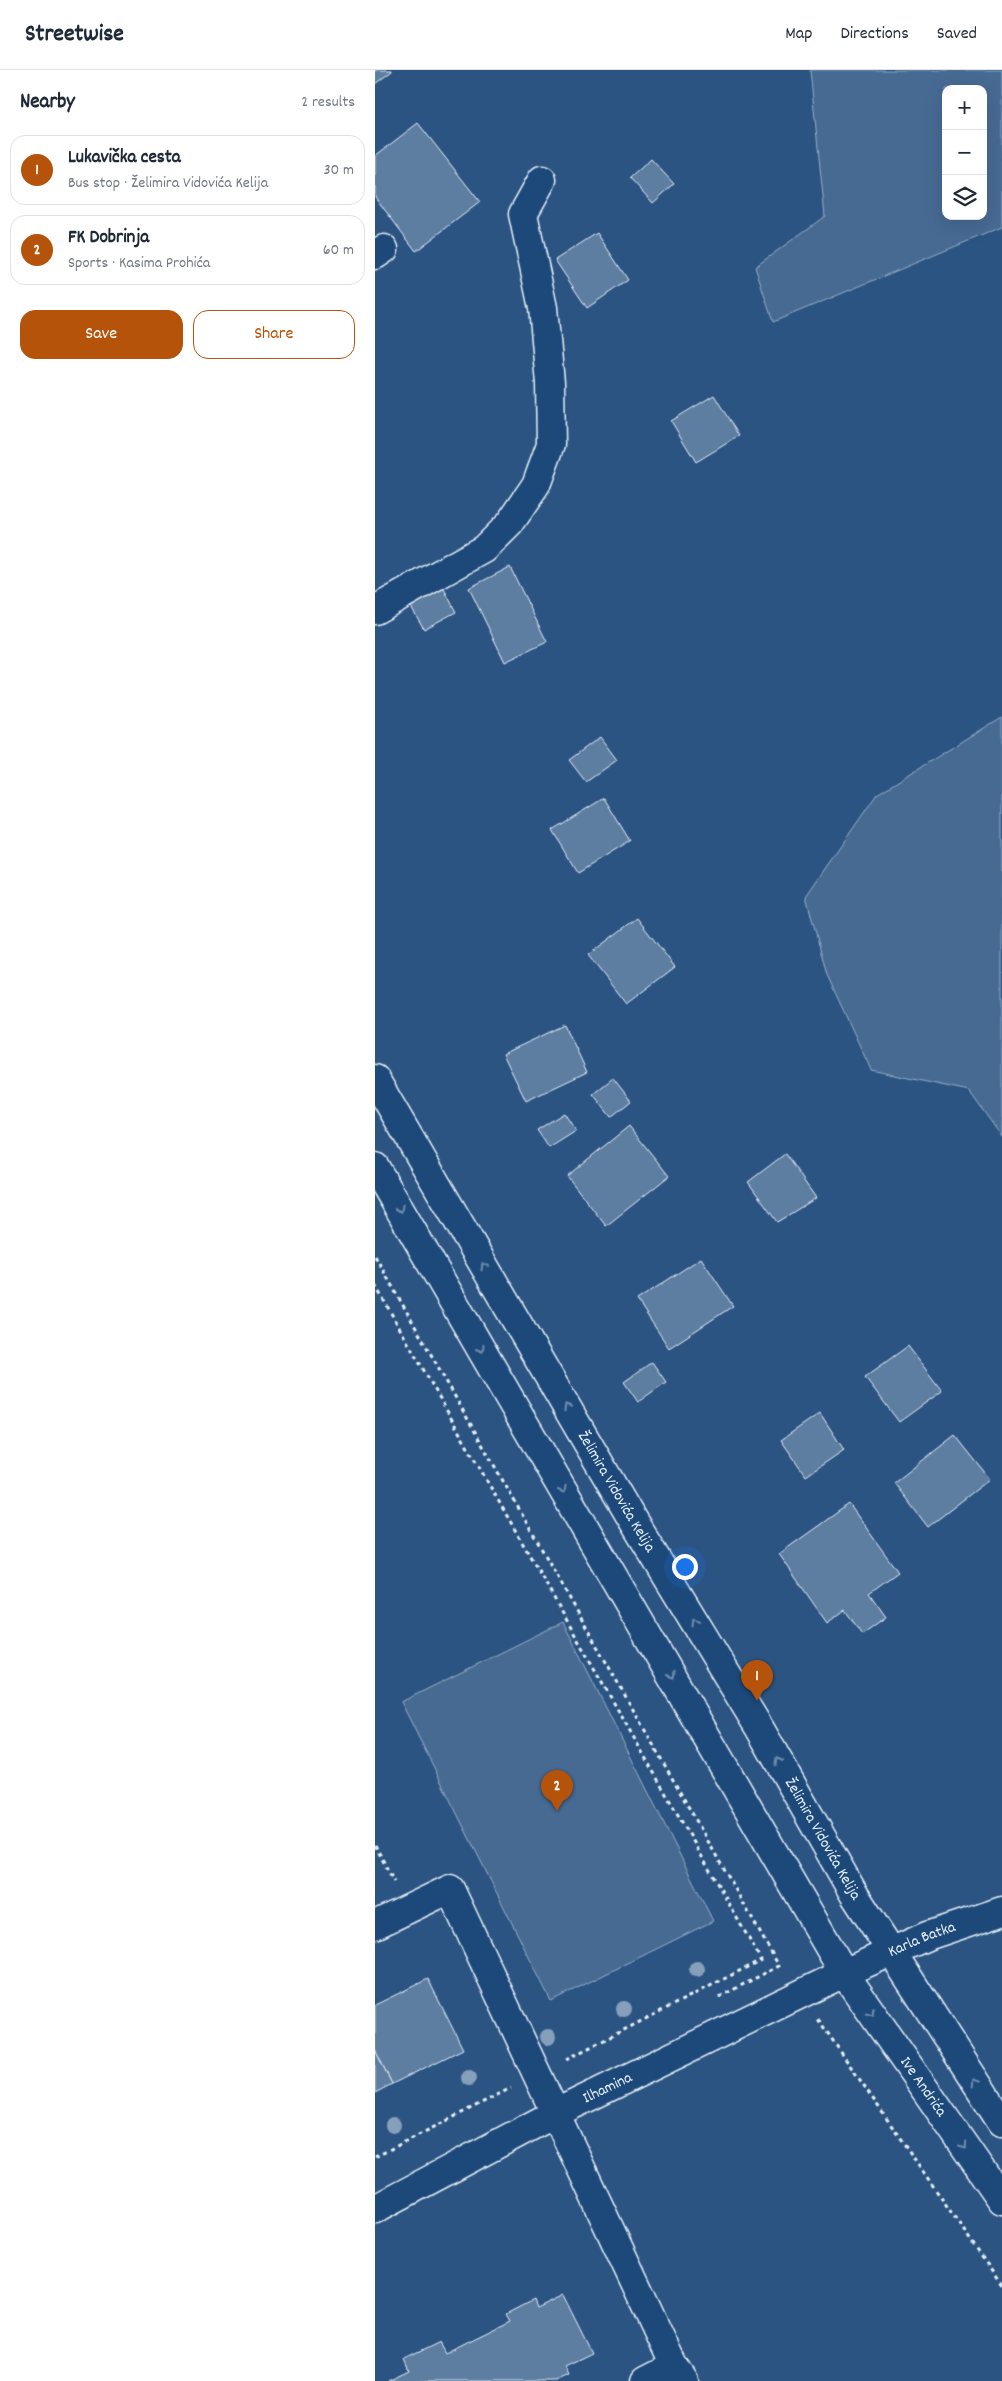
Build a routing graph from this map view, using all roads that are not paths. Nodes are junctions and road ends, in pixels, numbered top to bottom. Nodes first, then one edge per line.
1 (542, 180) dead end
2 (375, 610) edge
3 (375, 1079) edge
4 (375, 1167) edge
5 (1002, 1911) edge
6 (375, 1925) edge
7 (892, 1953) junction
8 (844, 1973) junction
9 (554, 2114) junction
10 (1002, 2122) edge
11 (1002, 2200) edge
12 (375, 2209) edge
13 (679, 2373) edge
14 (645, 2381) edge

1 - 2 main road
7 -> 3 main road, Želimira Vidovića Kelija
4 -> 8 main road
5 - 7 main road, Karla Batka
6 - 9 main road
7 - 8 main road, Karla Batka
10 -> 7 main road
8 - 9 main road, Ilhamina
8 -> 11 main road, Ive Andrića
9 - 12 main road, Ilhamina
9 - 13 main road
13 - 14 main road

